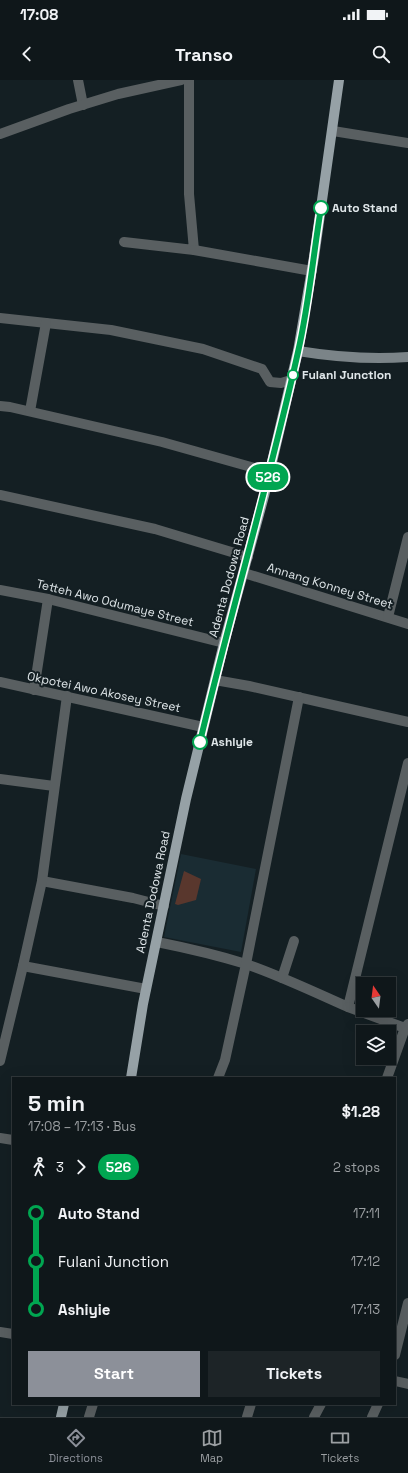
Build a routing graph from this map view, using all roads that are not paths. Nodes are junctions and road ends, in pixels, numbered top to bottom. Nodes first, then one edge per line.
1 (78, 80) edge
2 (181, 80) edge
3 (189, 80) edge
4 (340, 80) edge
5 (83, 105) junction
6 (333, 131) junction
7 (0, 134) edge
8 (408, 143) edge
9 (124, 242) dead end
10 (194, 250) junction
11 (312, 271) junction
12 (0, 318) edge
13 (46, 323) junction
14 (298, 351) junction
15 (408, 357) edge
16 (292, 380) junction
17 (0, 406) edge
18 (30, 411) junction
19 (269, 472) junction
20 (0, 496) edge
21 (407, 544) edge
22 (248, 557) junction
23 (244, 574) junction
24 (0, 590) edge
25 (48, 599) junction
26 (388, 617) junction
27 (408, 624) edge
28 (224, 643) junction
29 (215, 680) junction
30 (0, 682) edge
31 (34, 690) junction
32 (67, 696) junction
33 (299, 697) junction
34 (408, 722) edge
35 (203, 727) junction
36 (408, 763) edge
37 (0, 779) edge
38 (54, 786) junction
39 (42, 881) junction
40 (164, 906) junction
41 (294, 941) dead end
42 (156, 942) junction
43 (246, 964) junction
44 (23, 966) junction
45 (282, 978) junction
46 (146, 989) junction
47 (348, 1007) junction
48 (407, 1026) edge
49 (0, 1061) edge
50 (131, 1077) edge
51 (218, 1077) edge
52 (387, 1077) edge
53 (0, 1138) edge
54 (12, 1140) edge
55 (408, 1303) edge
56 (0, 1332) edge
57 (12, 1334) edge
58 (396, 1352) edge
59 (396, 1381) edge
60 (408, 1384) edge
61 (64, 1405) edge
62 (93, 1405) edge
63 (251, 1405) edge
64 (320, 1405) edge
65 (378, 1405) edge
66 (61, 1417) edge
67 (89, 1417) edge
68 (247, 1417) edge
69 (314, 1417) edge
70 (372, 1417) edge

1 - 5 street
2 - 5 street
3 - 10 street
4 - 6 main road, Adenta Dodowa Road
5 - 7 street
6 - 8 street
6 - 11 main road, Adenta Dodowa Road
9 - 10 street
10 - 11 street
11 - 14 main road, Adenta Dodowa Road
12 - 13 street
13 - 16 street
13 - 18 street
14 - 15 street
14 - 16 main road, Adenta Dodowa Road
16 - 19 main road, Adenta Dodowa Road
17 - 18 street
18 - 19 street
19 - 22 main road, Adenta Dodowa Road
20 - 22 street
21 - 26 street
22 - 23 main road, Adenta Dodowa Road
23 - 26 street, Annang Konney Street
23 - 28 main road, Adenta Dodowa Road
24 - 25 street, Tetteh Awo Odumaye Street
25 - 28 street, Tetteh Awo Odumaye Street
25 - 31 street
26 - 27 street, Annang Konney Street
28 - 29 main road, Adenta Dodowa Road
29 - 33 street
29 - 35 main road, Adenta Dodowa Road
30 - 31 street, Okpotei Awo Akosey Street
31 - 32 street, Okpotei Awo Akosey Street
32 - 35 street, Okpotei Awo Akosey Street
32 - 38 street
33 - 34 street
33 - 43 street
35 - 40 main road, Adenta Dodowa Road
36 - 47 street
37 - 38 street
38 - 39 street
39 - 40 street
39 - 44 street
40 - 42 main road, Adenta Dodowa Road
41 - 45 street
42 - 43 street
42 - 46 main road, Adenta Dodowa Road
43 - 45 street
43 - 51 street
44 - 46 street
44 - 49 street
45 - 47 street
46 - 50 main road, Adenta Dodowa Road
47 - 48 street
48 - 52 street
53 - 54 street
55 - 58 street
56 - 57 street
59 - 60 street
61 - 66 main road
62 - 67 street
63 - 68 street
64 - 69 street
65 - 70 street

